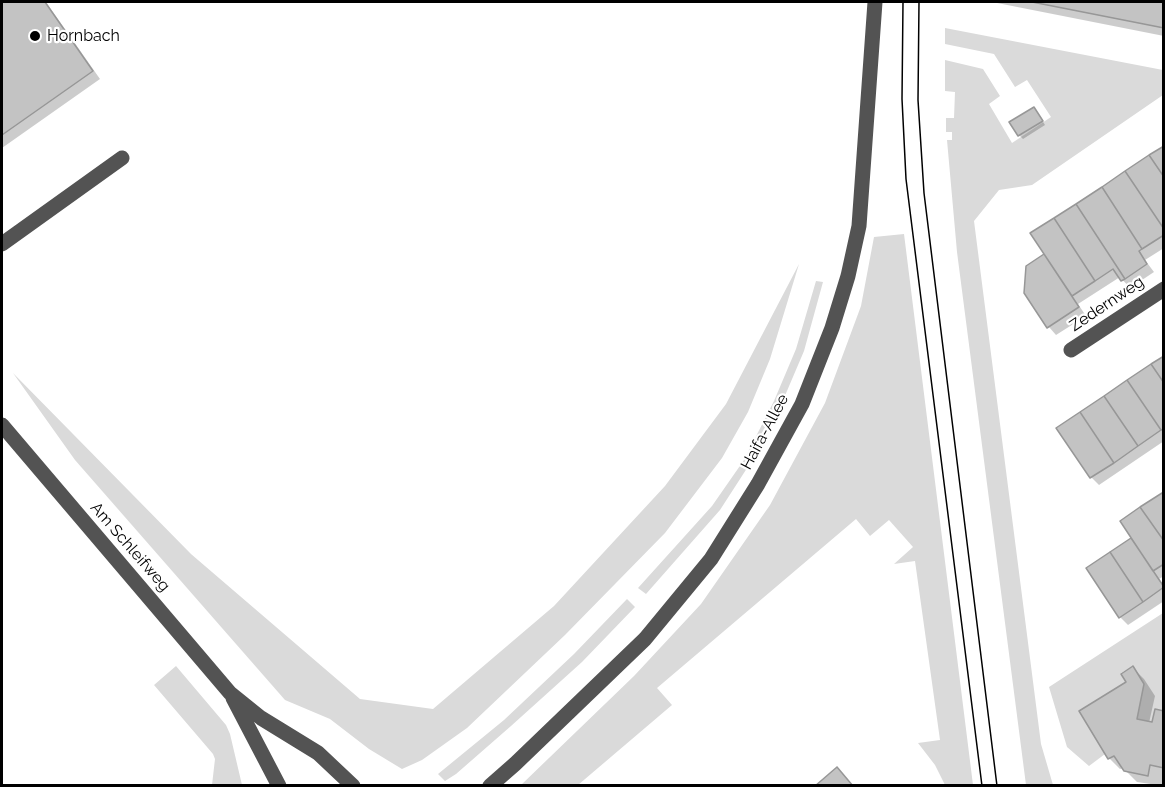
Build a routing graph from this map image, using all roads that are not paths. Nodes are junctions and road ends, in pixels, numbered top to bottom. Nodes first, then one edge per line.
1 (875, 2) edge
2 (122, 158) dead end
3 (2, 244) edge
4 (1164, 289) edge
5 (1071, 350) dead end
6 (2, 425) edge
7 (230, 693) junction
8 (279, 786) edge
9 (353, 786) edge
10 (490, 786) edge

1 - 10 street, Haifa-Allee
2 - 3 street
4 - 5 street, Zedernweg
6 - 7 street, Am Schleifweg
7 - 8 street, Am Schleifweg
7 - 9 street, Am Schleifweg

